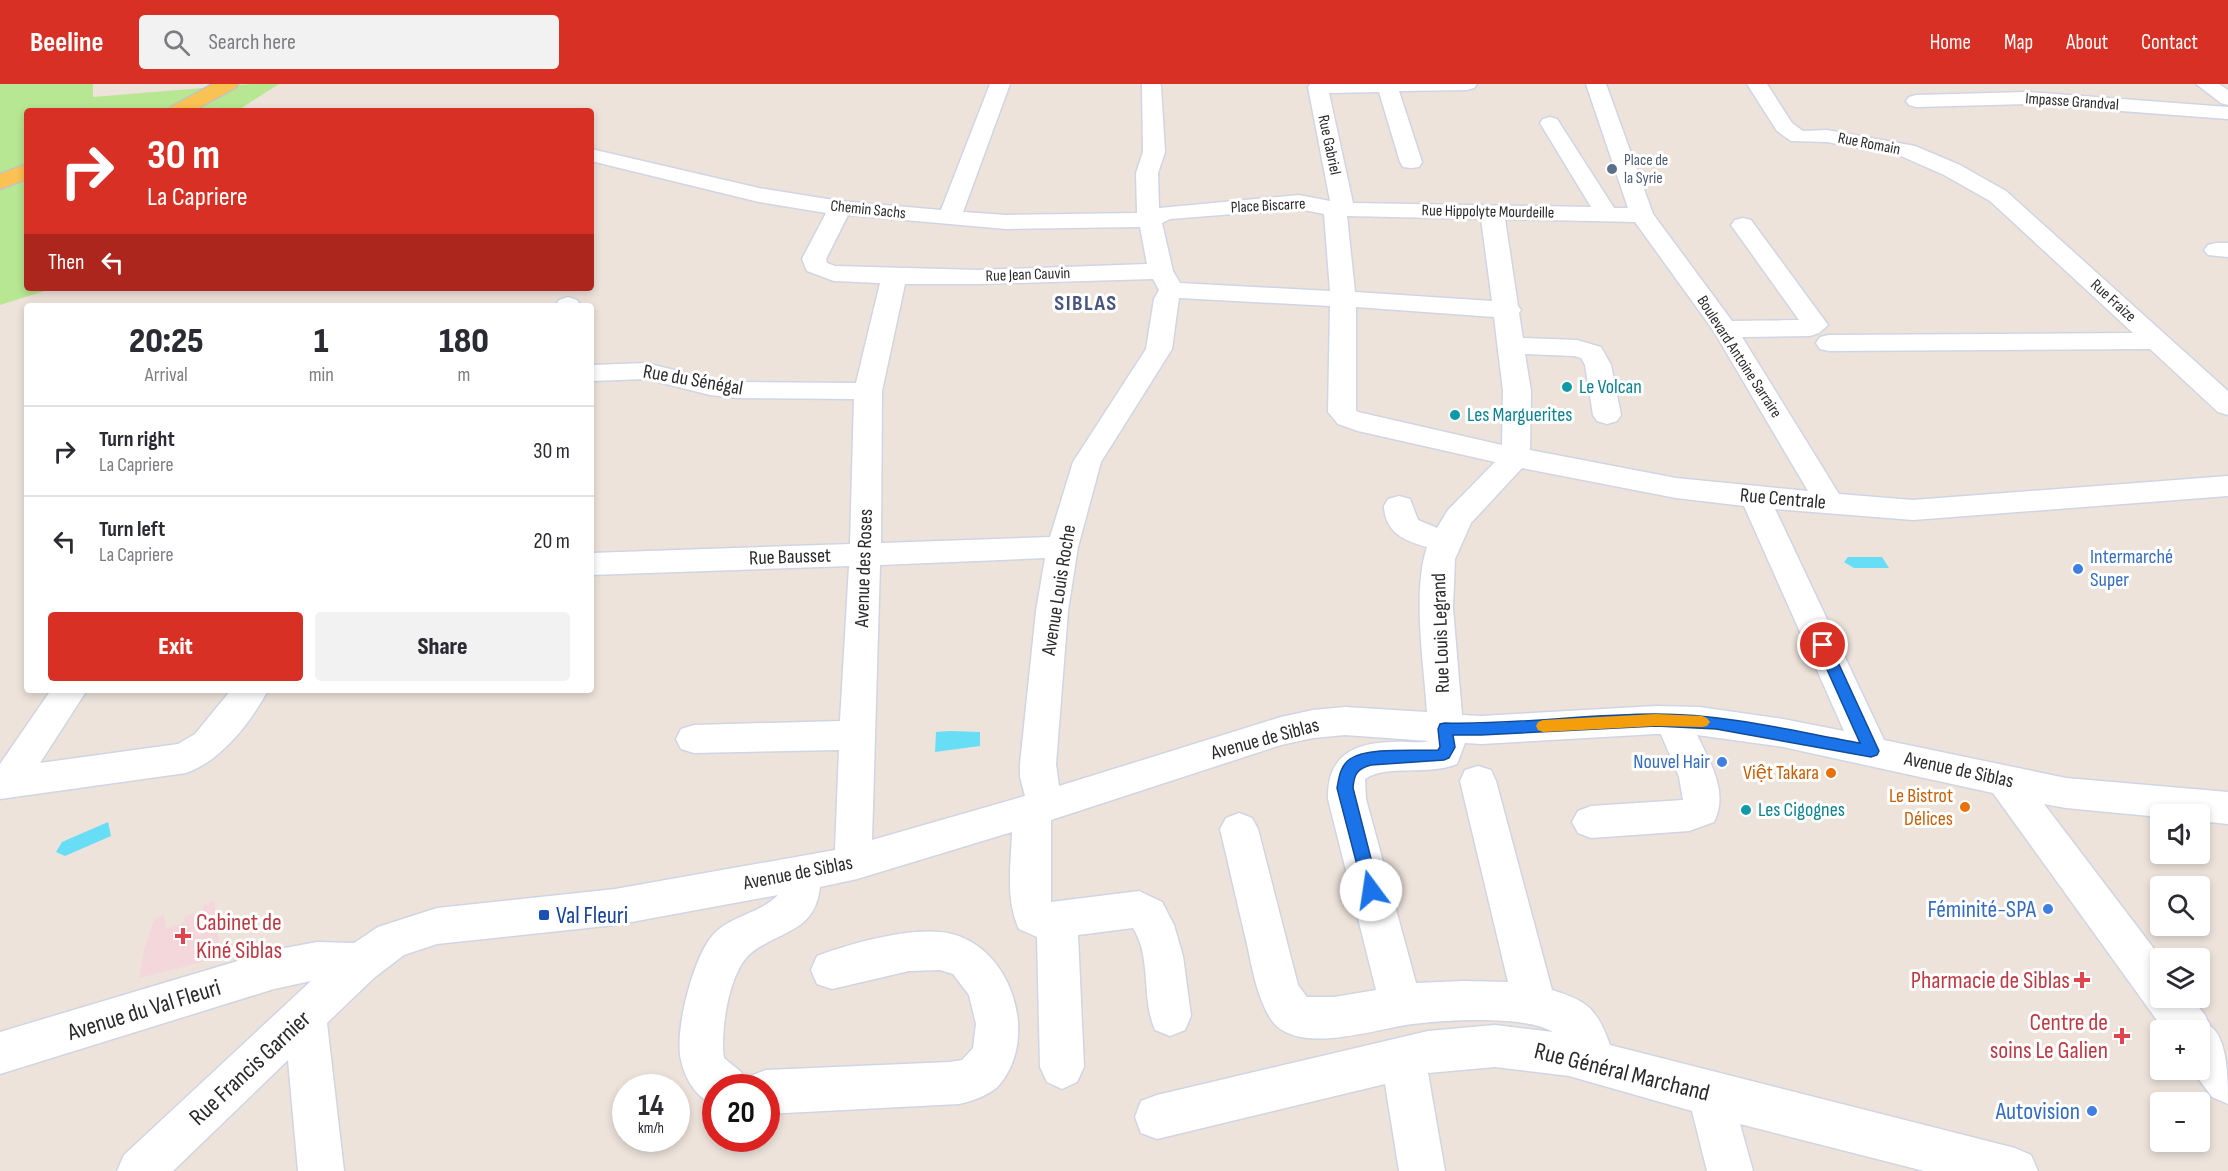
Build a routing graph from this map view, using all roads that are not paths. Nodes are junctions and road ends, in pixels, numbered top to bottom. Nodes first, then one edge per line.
1 (1000, 84) edge
2 (1387, 84) edge
3 (1467, 84) edge
4 (1596, 84) edge
5 (1757, 84) edge
6 (2206, 84) edge
7 (217, 86) edge
8 (1151, 86) dead end
9 (2228, 99) edge
10 (1916, 101) dead end
11 (183, 108) edge
12 (2228, 113) edge
13 (1550, 123) dead end
14 (594, 155) edge
15 (1411, 162) dead end
16 (24, 172) edge
17 (0, 182) edge
18 (1998, 196) joint
19 (840, 208) junction
20 (1339, 209) junction
21 (1492, 212) junction
22 (1606, 214) junction
23 (1642, 215) junction
24 (950, 217) junction
25 (1150, 220) junction
26 (1743, 225) dead end
27 (894, 276) junction
28 (1166, 280) junction
29 (1343, 299) junction
30 (1508, 310) junction
31 (1725, 329) junction
32 (2158, 341) junction
33 (1829, 343) dead end
34 (1512, 346) junction
35 (594, 373) edge
36 (868, 391) junction
37 (2228, 406) edge
38 (1607, 415) dead end
39 (1345, 416) joint
40 (1422, 427) dead end
41 (1509, 455) junction
42 (2228, 486) edge
43 (1755, 497) junction
44 (1830, 504) junction
45 (1399, 506) dead end
46 (1445, 541) junction
47 (1062, 548) junction
48 (866, 555) junction
49 (594, 564) edge
50 (68, 693) edge
51 (249, 693) edge
52 (1672, 720) junction
53 (1445, 729) junction
54 (858, 735) junction
55 (694, 740) dead end
56 (1871, 751) junction
57 (2006, 780) junction
58 (1478, 781) dead end
59 (3, 783) edge
60 (1039, 808) junction
61 (2228, 808) edge
62 (1591, 822) dead end
63 (1239, 829) dead end
64 (857, 862) junction
65 (802, 874) junction
66 (1057, 919) junction
67 (360, 963) junction
68 (832, 970) dead end
69 (2150, 977) edge
70 (1401, 1005) junction
71 (1535, 1006) junction
72 (2173, 1008) edge
73 (1170, 1016) dead end
74 (305, 1017) junction
75 (2182, 1020) edge
76 (0, 1053) edge
77 (1403, 1058) junction
78 (2210, 1058) edge
79 (1593, 1061) junction
80 (1062, 1067) dead end
81 (709, 1074) edge
82 (2228, 1082) edge
83 (780, 1091) edge
84 (1710, 1094) junction
85 (1156, 1117) dead end
86 (153, 1168) edge
87 (321, 1171) edge
88 (1422, 1171) edge
89 (1730, 1171) edge
90 (2015, 1171) edge

1 - 24 street
2 - 3 street, Rue Gabriel
2 - 15 street
2 - 20 street, Rue Gabriel
4 - 23 street, Boulevard Antoine Sarraire
5 - 18 street, Rue Romain
6 - 9 street
7 - 11 main road
8 - 25 street
10 - 12 street, Impasse Grandval
13 - 22 street
14 - 19 street, Chemin Sachs
16 - 17 main road
18 - 32 street, Rue Fraize
19 - 24 street, Chemin Sachs
19 - 27 street, Rue Jean Cauvin
20 - 21 street, Rue Hippolyte Mourdeille
20 - 25 street, Place Biscarre
20 - 29 street, Place Biscarre
21 - 22 street, Rue Hippolyte Mourdeille
21 - 30 street
22 - 23 street, Rue Hippolyte Mourdeille
23 - 31 street, Boulevard Antoine Sarraire
24 - 25 street, Chemin Sachs
25 - 28 street
26 - 31 street
27 - 28 street, Rue Jean Cauvin
27 - 36 street, Avenue des Roses
28 - 29 street
28 - 47 street, Avenue Louis Roche
29 - 30 street
29 - 39 street, Place Biscarre
30 - 34 street
31 - 44 street, Boulevard Antoine Sarraire
32 - 33 street
32 - 37 street, Rue Fraize
34 - 38 street
34 - 41 street
35 - 36 street, Rue du Sénégal
36 - 48 street, Avenue des Roses
39 - 41 street, Rue Centrale
40 - 41 street
41 - 43 street, Rue Centrale
41 - 46 street, Rue Louis Legrand
42 - 44 street, Rue Centrale
43 - 44 street, Rue Centrale
43 - 56 street
45 - 46 street
46 - 53 street, Rue Louis Legrand
47 - 48 street, Rue Bausset
47 - 60 street, Avenue Louis Roche
48 - 49 street, Rue Bausset
48 - 54 street, Avenue des Roses
50 - 59 street
51 - 59 street
52 - 53 street, Avenue de Siblas
52 - 56 street, Avenue de Siblas
52 - 62 street
53 - 60 street, Avenue de Siblas
53 - 70 street, Rue Louis Legrand
54 - 55 street
54 - 64 street, Avenue des Roses
56 - 57 street, Avenue de Siblas
57 - 61 street, Avenue de Siblas
57 - 69 street
58 - 71 street
60 - 64 street, Avenue de Siblas
60 - 66 street, Avenue Louis Roche
63 - 70 street
64 - 65 street, Avenue de Siblas
65 - 67 street, Avenue de Siblas
65 - 81 street
66 - 73 street
66 - 80 street
67 - 74 street, Rue Francis Garnier
67 - 76 street, Avenue du Val Fleuri
68 - 83 street
70 - 71 street
71 - 79 street
72 - 75 street
74 - 86 street, Rue Francis Garnier
74 - 87 street
77 - 79 street, Rue Général Marchand
77 - 85 street, Rue Général Marchand
77 - 88 street
78 - 82 street
79 - 84 street, Rue Général Marchand
84 - 89 street
84 - 90 street, Rue Général Marchand

